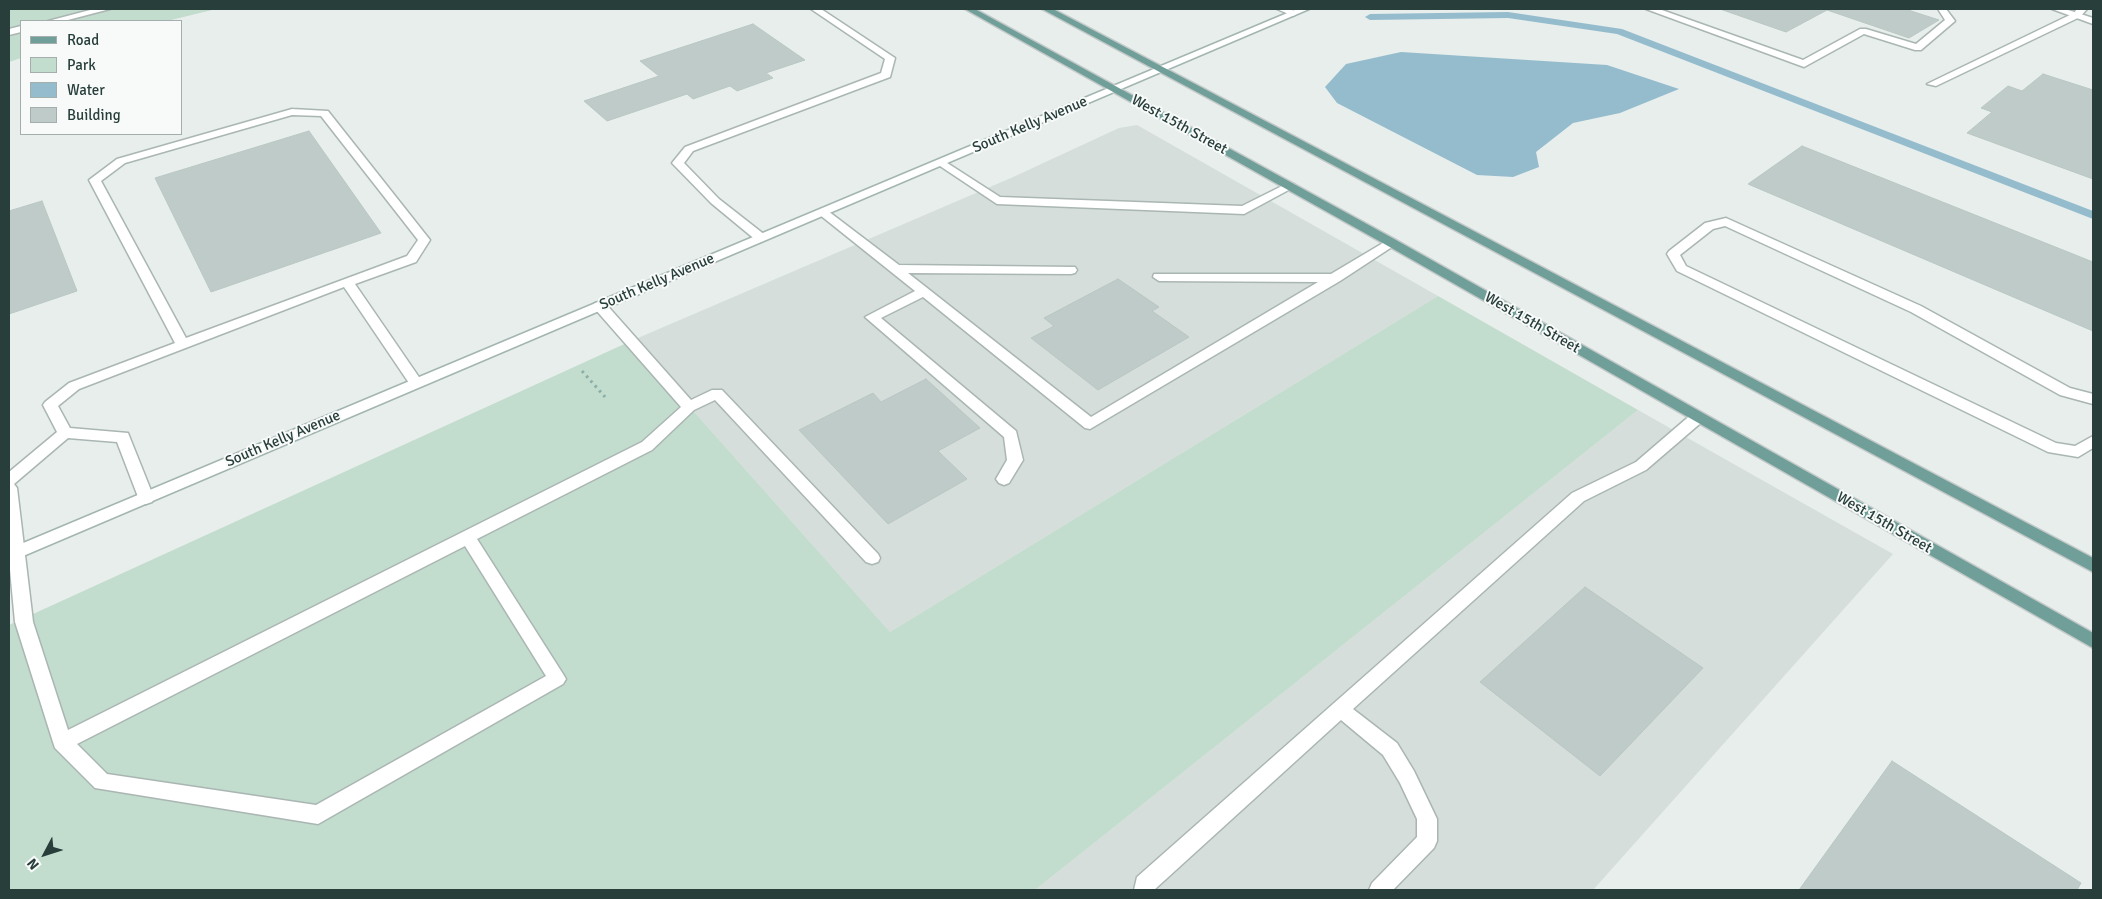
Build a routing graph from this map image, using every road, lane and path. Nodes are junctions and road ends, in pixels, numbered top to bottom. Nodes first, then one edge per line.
1 (105, 9) edge
2 (815, 9) edge
3 (969, 9) edge
4 (1046, 9) edge
5 (1282, 9) edge
6 (1304, 9) edge
7 (1651, 9) edge
8 (1942, 9) edge
9 (2057, 9) edge
10 (2080, 12) edge
11 (1293, 13) junction
12 (57, 20) edge
13 (2093, 21) edge
14 (1162, 69) junction
15 (1932, 84) dead end
16 (1115, 89) junction
17 (941, 162) junction
18 (1290, 186) junction
19 (824, 212) junction
20 (761, 238) junction
21 (1392, 243) junction
22 (898, 270) junction
23 (1071, 270) dead end
24 (1159, 277) dead end
25 (1335, 278) junction
26 (347, 282) junction
27 (925, 291) junction
28 (600, 306) junction
29 (183, 345) junction
30 (582, 370) dead end
31 (416, 383) junction
32 (605, 397) dead end
33 (2093, 399) edge
34 (689, 407) junction
35 (1698, 417) junction
36 (65, 434) junction
37 (2093, 441) edge
38 (1004, 479) dead end
39 (9, 480) edge
40 (9, 488) edge
41 (146, 498) junction
42 (468, 536) junction
43 (12, 554) edge
44 (872, 558) dead end
45 (2093, 566) edge
46 (2093, 641) edge
47 (1340, 709) junction
48 (62, 742) junction
49 (1144, 890) edge
50 (1379, 890) edge

1 - 12 main road
2 - 20 main road
3 - 16 main road, West 15th Street
4 - 14 main road
5 - 11 main road
6 - 11 main road, South Kelly Avenue
7 - 8 main road
9 - 10 main road
10 - 13 main road
10 - 15 main road
11 - 14 main road, South Kelly Avenue
14 - 16 main road, South Kelly Avenue
14 - 45 main road
16 - 17 main road, South Kelly Avenue
16 - 18 main road, West 15th Street
17 - 18 main road
17 - 19 main road, South Kelly Avenue
18 - 21 main road, West 15th Street
19 - 20 main road, South Kelly Avenue
19 - 22 main road
20 - 28 main road, South Kelly Avenue
21 - 25 main road
21 - 35 main road, West 15th Street
22 - 23 main road
22 - 27 main road
24 - 25 main road
25 - 27 main road
26 - 29 main road
26 - 29 main road
26 - 31 main road
27 - 38 main road
28 - 31 main road, South Kelly Avenue
28 - 34 main road
29 - 36 main road
30 - 32 path
31 - 41 main road, South Kelly Avenue
33 - 37 main road
34 - 42 main road
34 - 44 main road
35 - 46 main road, West 15th Street
35 - 47 main road
36 - 39 main road
36 - 41 main road
40 - 43 main road
41 - 43 main road, South Kelly Avenue
42 - 48 main road
42 - 48 main road
43 - 48 main road
47 - 49 main road
47 - 50 main road

